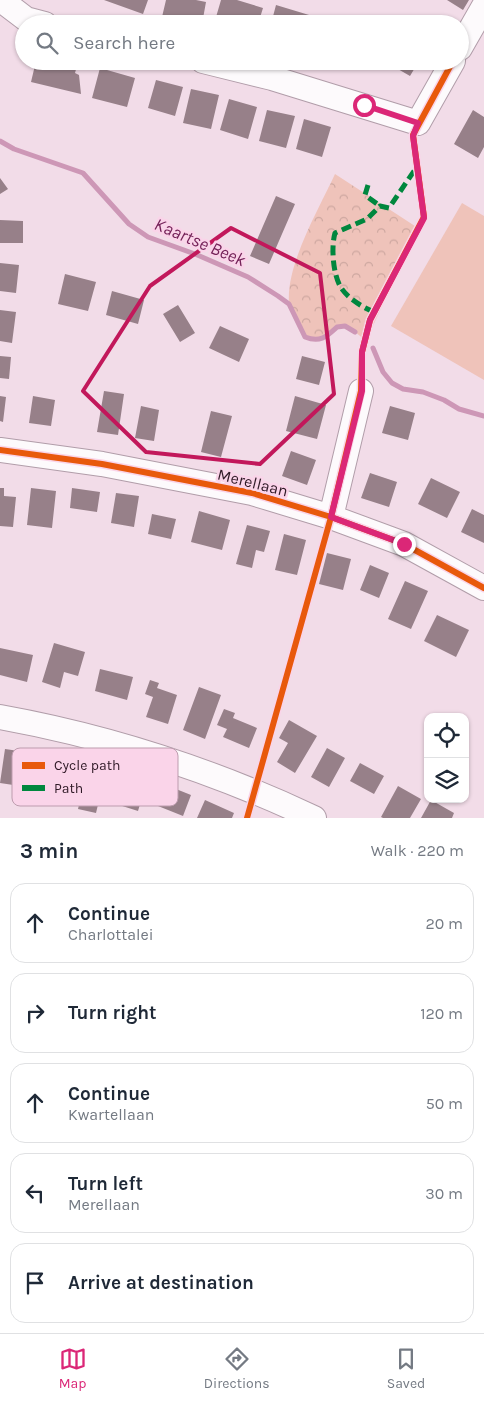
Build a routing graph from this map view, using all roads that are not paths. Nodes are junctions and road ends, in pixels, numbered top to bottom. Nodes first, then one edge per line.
1 (1, 0) edge
2 (484, 6) edge
3 (21, 15) edge
4 (469, 32) edge
5 (240, 70) edge
6 (448, 70) edge
7 (362, 391) dead end
8 (0, 450) edge
9 (331, 517) junction
10 (484, 588) edge
11 (0, 718) edge
12 (132, 748) edge
13 (178, 762) edge
14 (314, 818) edge

1 - 3 street
2 - 4 street
5 - 6 street
7 - 9 street
8 - 9 street, Merellaan
9 - 10 street, Merellaan
11 - 12 street
13 - 14 street

